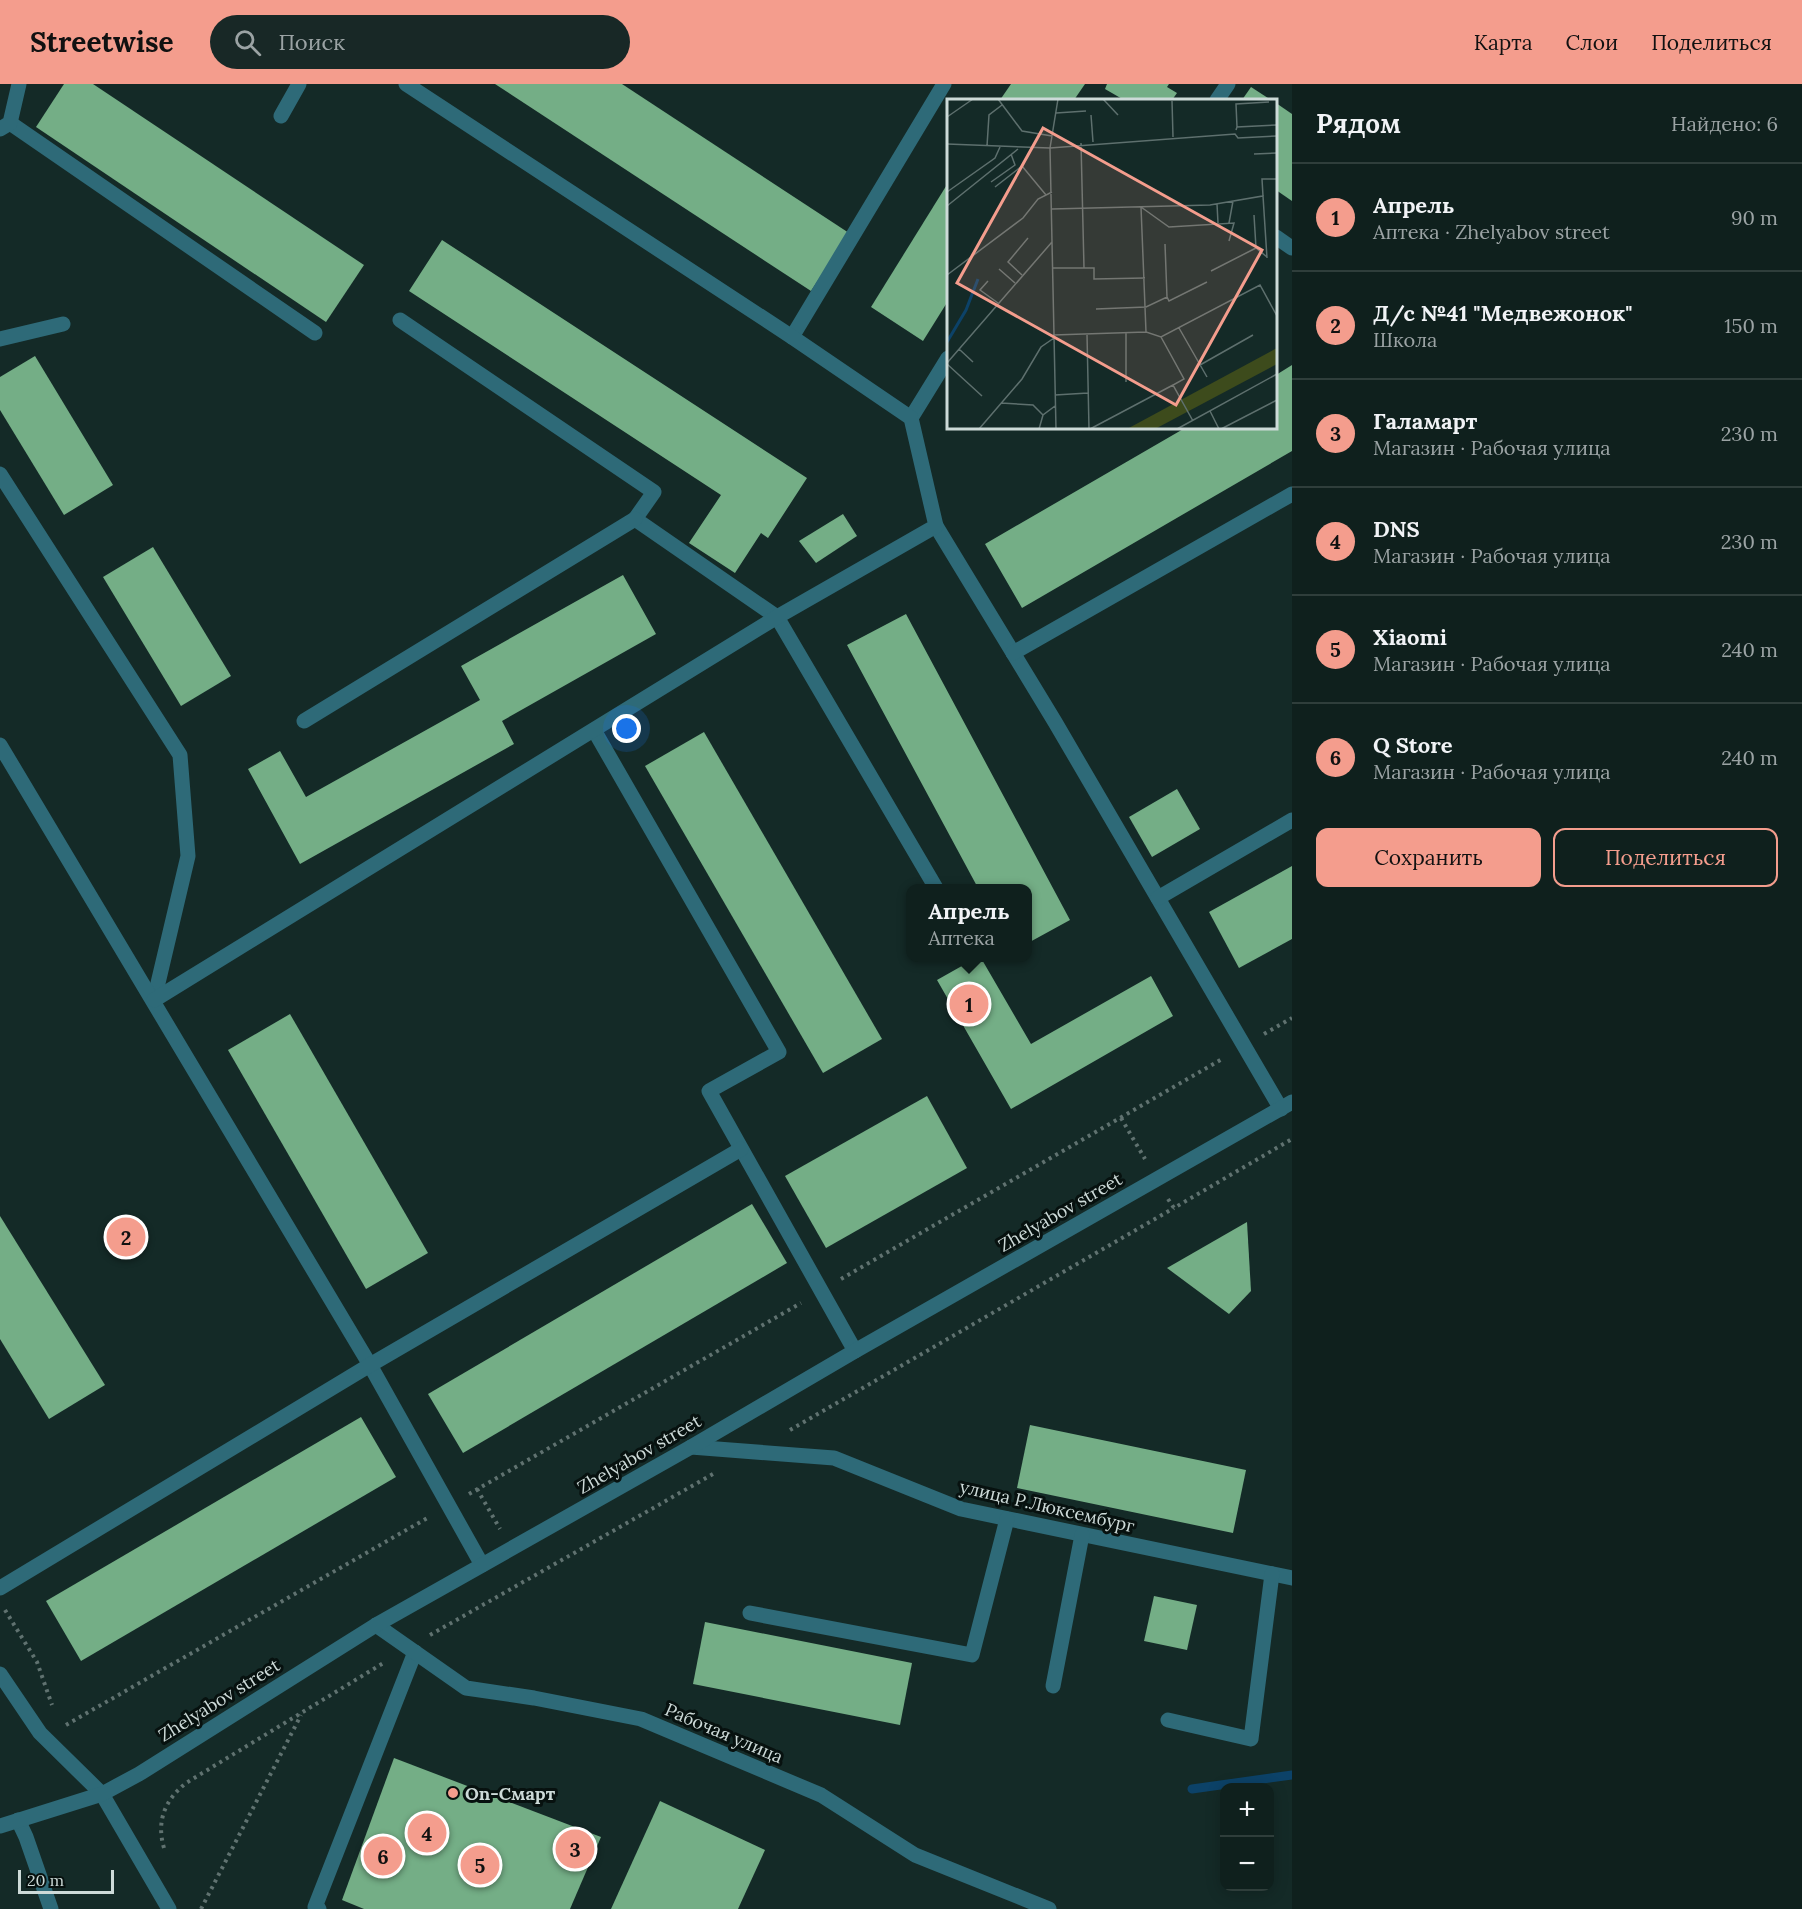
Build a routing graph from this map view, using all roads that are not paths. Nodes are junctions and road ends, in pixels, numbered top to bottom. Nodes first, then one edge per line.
1 (19, 84) edge
2 (299, 84) edge
3 (406, 84) edge
4 (944, 84) edge
5 (1228, 84) edge
6 (1218, 99) edge
7 (281, 116) dead end
8 (5, 126) edge
9 (1277, 238) edge
10 (1292, 248) edge
11 (400, 320) dead end
12 (63, 324) dead end
13 (315, 333) dead end
14 (792, 337) junction
15 (0, 339) edge
16 (947, 360) edge
17 (911, 418) junction
18 (0, 474) edge
19 (1292, 494) edge
20 (635, 519) junction
21 (936, 526) junction
22 (777, 617) junction
23 (1013, 653) junction
24 (304, 721) dead end
25 (594, 730) junction
26 (0, 745) edge
27 (1292, 820) edge
28 (934, 884) edge
29 (1158, 898) junction
30 (154, 1000) junction
31 (1286, 1105) edge
32 (741, 1149) junction
33 (855, 1351) junction
34 (370, 1365) junction
35 (691, 1447) junction
36 (1006, 1519) junction
37 (1082, 1535) junction
38 (482, 1565) junction
39 (1272, 1574) junction
40 (1292, 1578) edge
41 (0, 1588) edge
42 (750, 1613) dead end
43 (376, 1625) junction
44 (412, 1650) junction
45 (0, 1674) edge
46 (1053, 1686) dead end
47 (1168, 1720) dead end
48 (102, 1794) junction
49 (18, 1820) junction
50 (0, 1826) edge
51 (51, 1909) edge
52 (169, 1909) edge
53 (319, 1909) edge
54 (1049, 1909) edge

1 - 8 street
2 - 7 street
3 - 14 street
4 - 14 street
5 - 6 street
8 - 13 street
9 - 10 street
11 - 20 street
12 - 15 street
14 - 17 street
16 - 17 street
17 - 21 street
18 - 30 street
19 - 23 street
20 - 22 street
20 - 24 street
21 - 22 street
21 - 23 street
22 - 25 street
22 - 28 street
23 - 29 street
25 - 30 street
25 - 32 street
26 - 30 street
27 - 29 street
29 - 31 street
30 - 34 street
31 - 33 street, Zhelyabov street
32 - 33 street
32 - 34 street
33 - 35 street, Zhelyabov street
34 - 38 street
34 - 41 street
35 - 36 street, улица Р.Люксембург
35 - 38 street, Zhelyabov street
36 - 37 street, улица Р.Люксембург
36 - 42 street
37 - 39 street, улица Р.Люксембург
37 - 46 street
38 - 43 street, Zhelyabov street
39 - 40 street, улица Р.Люксембург
39 - 47 street
43 - 44 street, Рабочая улица
43 - 48 street, Zhelyabov street
44 - 53 street
44 - 54 street, Рабочая улица
45 - 48 street
48 - 49 street, Zhelyabov street
48 - 52 street
49 - 50 street, Zhelyabov street
49 - 51 street

